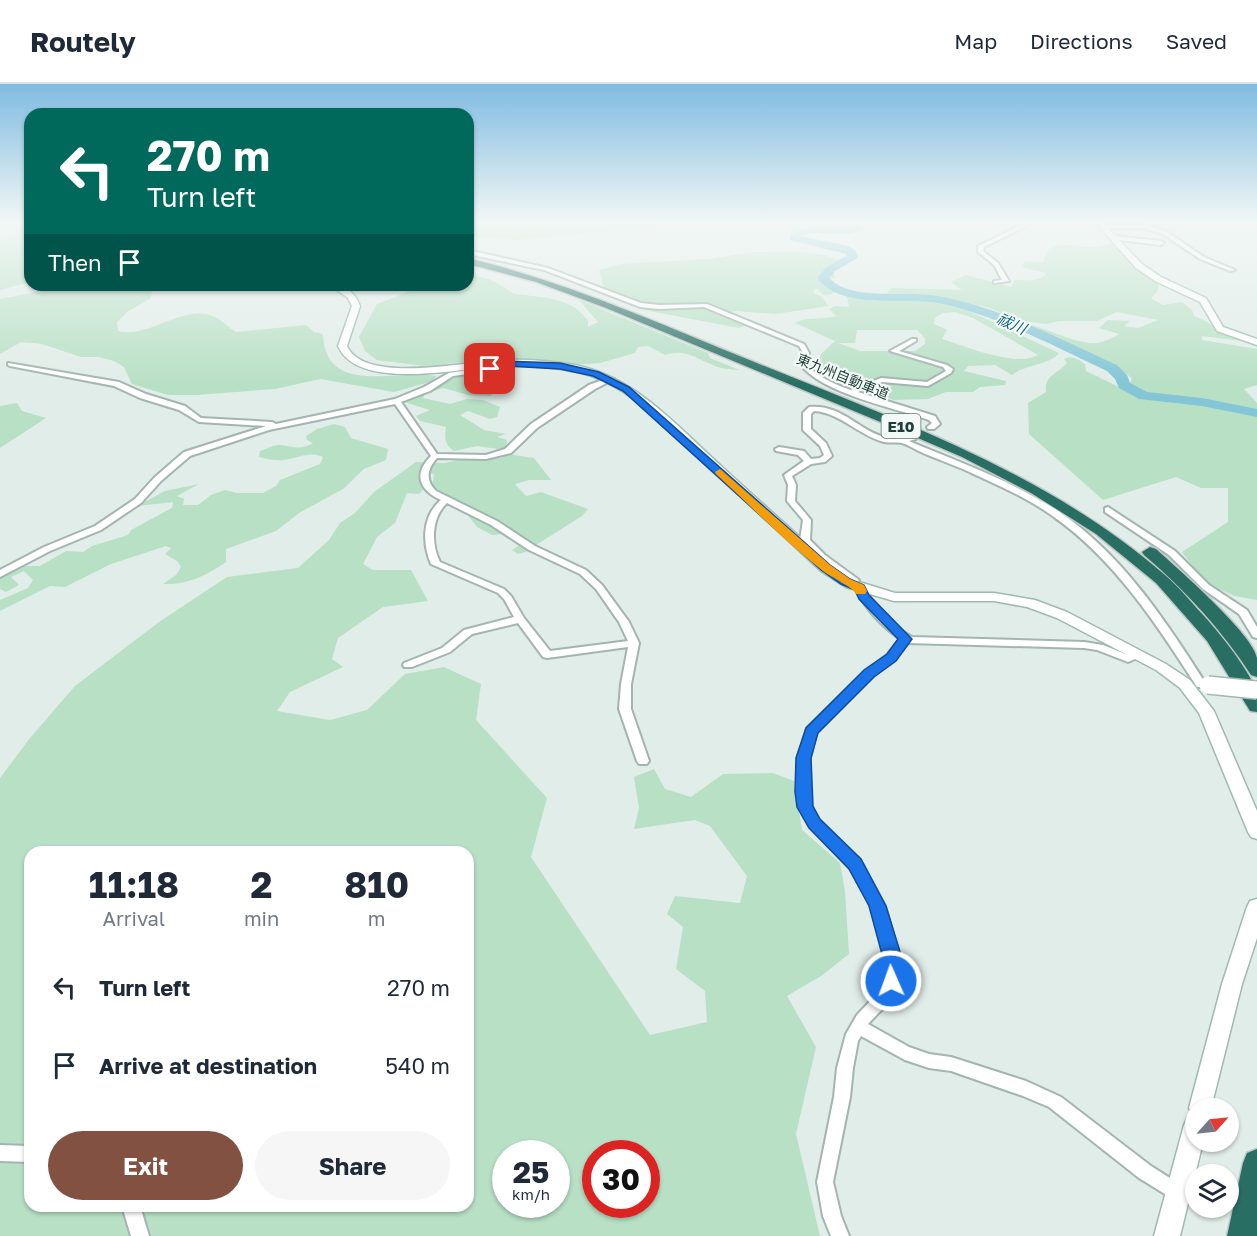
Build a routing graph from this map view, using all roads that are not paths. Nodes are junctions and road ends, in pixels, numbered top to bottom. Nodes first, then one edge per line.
1 (526, 276) edge
2 (540, 276) edge
3 (564, 276) edge
4 (1003, 276) edge
5 (1155, 276) edge
6 (996, 282) dead end
7 (342, 291) edge
8 (914, 340) dead end
9 (1257, 342) edge
10 (503, 363) junction
11 (10, 364) dead end
12 (610, 380) junction
13 (852, 392) junction
14 (397, 400) junction
15 (279, 426) junction
16 (932, 427) dead end
17 (779, 449) dead end
18 (435, 456) junction
19 (808, 462) junction
20 (446, 500) junction
21 (1108, 510) dead end
22 (0, 574) edge
23 (856, 586) junction
24 (520, 619) junction
25 (1257, 635) edge
26 (906, 639) junction
27 (634, 643) junction
28 (1138, 654) junction
29 (408, 665) dead end
30 (1257, 671) edge
31 (1185, 684) junction
32 (1205, 685) junction
33 (1257, 690) edge
34 (1257, 706) edge
35 (643, 761) dead end
36 (1257, 832) edge
37 (1257, 907) edge
38 (858, 1026) junction
39 (1203, 1098) edge
40 (1189, 1152) edge
41 (0, 1153) edge
42 (24, 1154) edge
43 (1257, 1163) edge
44 (1178, 1193) junction
45 (133, 1212) edge
46 (140, 1236) edge
47 (840, 1236) edge
48 (1167, 1236) edge
49 (1242, 1236) edge

1 - 34 highway, 東九州自動車道 / E10
2 - 30 highway, 東九州自動車道 / E10
3 - 13 street
4 - 6 street
5 - 9 street
7 - 10 street
8 - 13 street
10 - 12 street
10 - 14 street
11 - 15 street
12 - 18 street
12 - 23 street
13 - 16 street
14 - 15 street
14 - 18 street
15 - 22 street
17 - 19 street
18 - 20 street
19 - 23 street
19 - 32 street
20 - 24 street
20 - 27 street
21 - 25 street
23 - 26 street
23 - 28 street
24 - 27 street
24 - 29 street
26 - 28 street
26 - 38 street
27 - 35 street
28 - 31 street
31 - 32 street
31 - 36 street
32 - 33 street, bridge
37 - 39 street
38 - 44 street
38 - 47 street
40 - 44 street
41 - 42 street
43 - 49 highway
44 - 48 street
45 - 46 street

